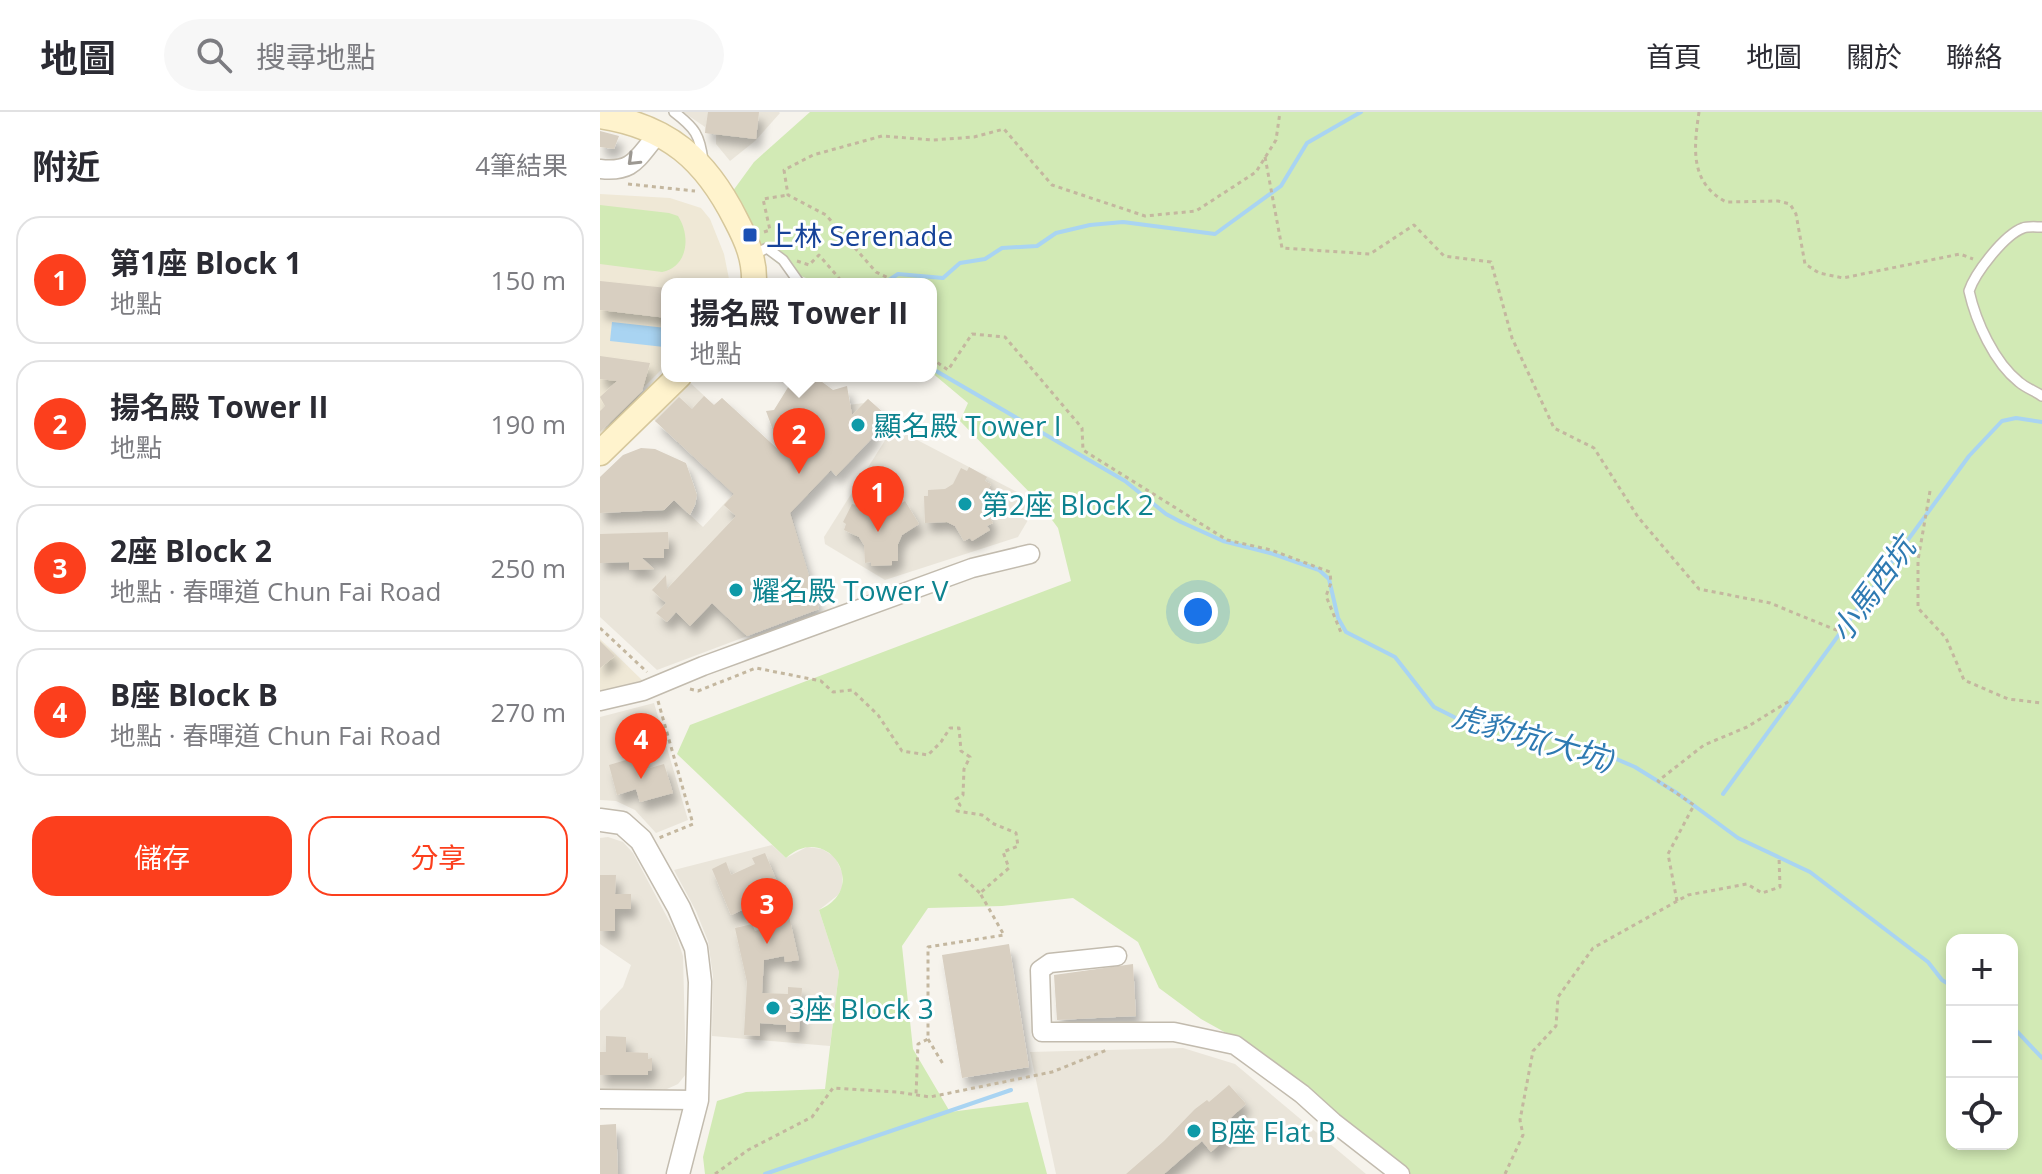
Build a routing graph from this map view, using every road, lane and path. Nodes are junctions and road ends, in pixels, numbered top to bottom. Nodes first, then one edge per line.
1 (674, 112) edge
2 (1280, 112) edge
3 (1699, 112) edge
4 (619, 116) edge
5 (659, 133) junction
6 (1265, 157) junction
7 (600, 169) edge
8 (705, 170) junction
9 (615, 183) dead end
10 (701, 195) dead end
11 (788, 195) junction
12 (2042, 227) edge
13 (754, 245) junction
14 (796, 260) dead end
15 (1983, 263) junction
16 (754, 278) edge
17 (796, 278) edge
18 (839, 278) edge
19 (888, 278) edge
20 (937, 362) edge
21 (673, 382) edge
22 (2042, 396) edge
23 (600, 453) edge
24 (1930, 491) dead end
25 (1030, 554) dead end
26 (600, 628) edge
27 (1841, 632) dead end
28 (1342, 635) dead end
29 (652, 676) dead end
30 (684, 687) dead end
31 (657, 698) dead end
32 (1791, 700) dead end
33 (600, 701) edge
34 (2042, 703) edge
35 (600, 820) edge
36 (655, 839) dead end
37 (1779, 857) dead end
38 (959, 874) dead end
39 (980, 893) junction
40 (1677, 901) junction
41 (1117, 956) dead end
42 (928, 1039) junction
43 (1117, 1046) dead end
44 (943, 1064) dead end
45 (916, 1095) junction
46 (600, 1099) edge
47 (697, 1100) junction
48 (678, 1174) edge
49 (715, 1174) edge
50 (1400, 1174) edge
51 (1505, 1174) edge

1 - 8 lane
2 - 6 path
3 - 15 path
4 - 5 main road
5 -> 7 street
5 - 8 main road
6 - 11 path
6 - 27 path
8 - 13 main road
9 - 10 path
11 - 13 path
11 - 19 path
12 - 15 lane
13 - 16 main road
13 - 17 lane
14 - 18 path
15 - 22 lane
20 - 28 path
21 - 23 main road
24 - 34 path
25 - 33 street
26 - 29 path
30 - 39 path
31 - 36 path
32 - 40 path
35 - 47 street
37 - 40 path
38 - 39 path
39 - 42 path
40 - 51 path
41 - 50 street
42 - 44 path
42 - 45 path
43 - 45 path
45 - 49 path
46 - 47 street
47 - 48 street

